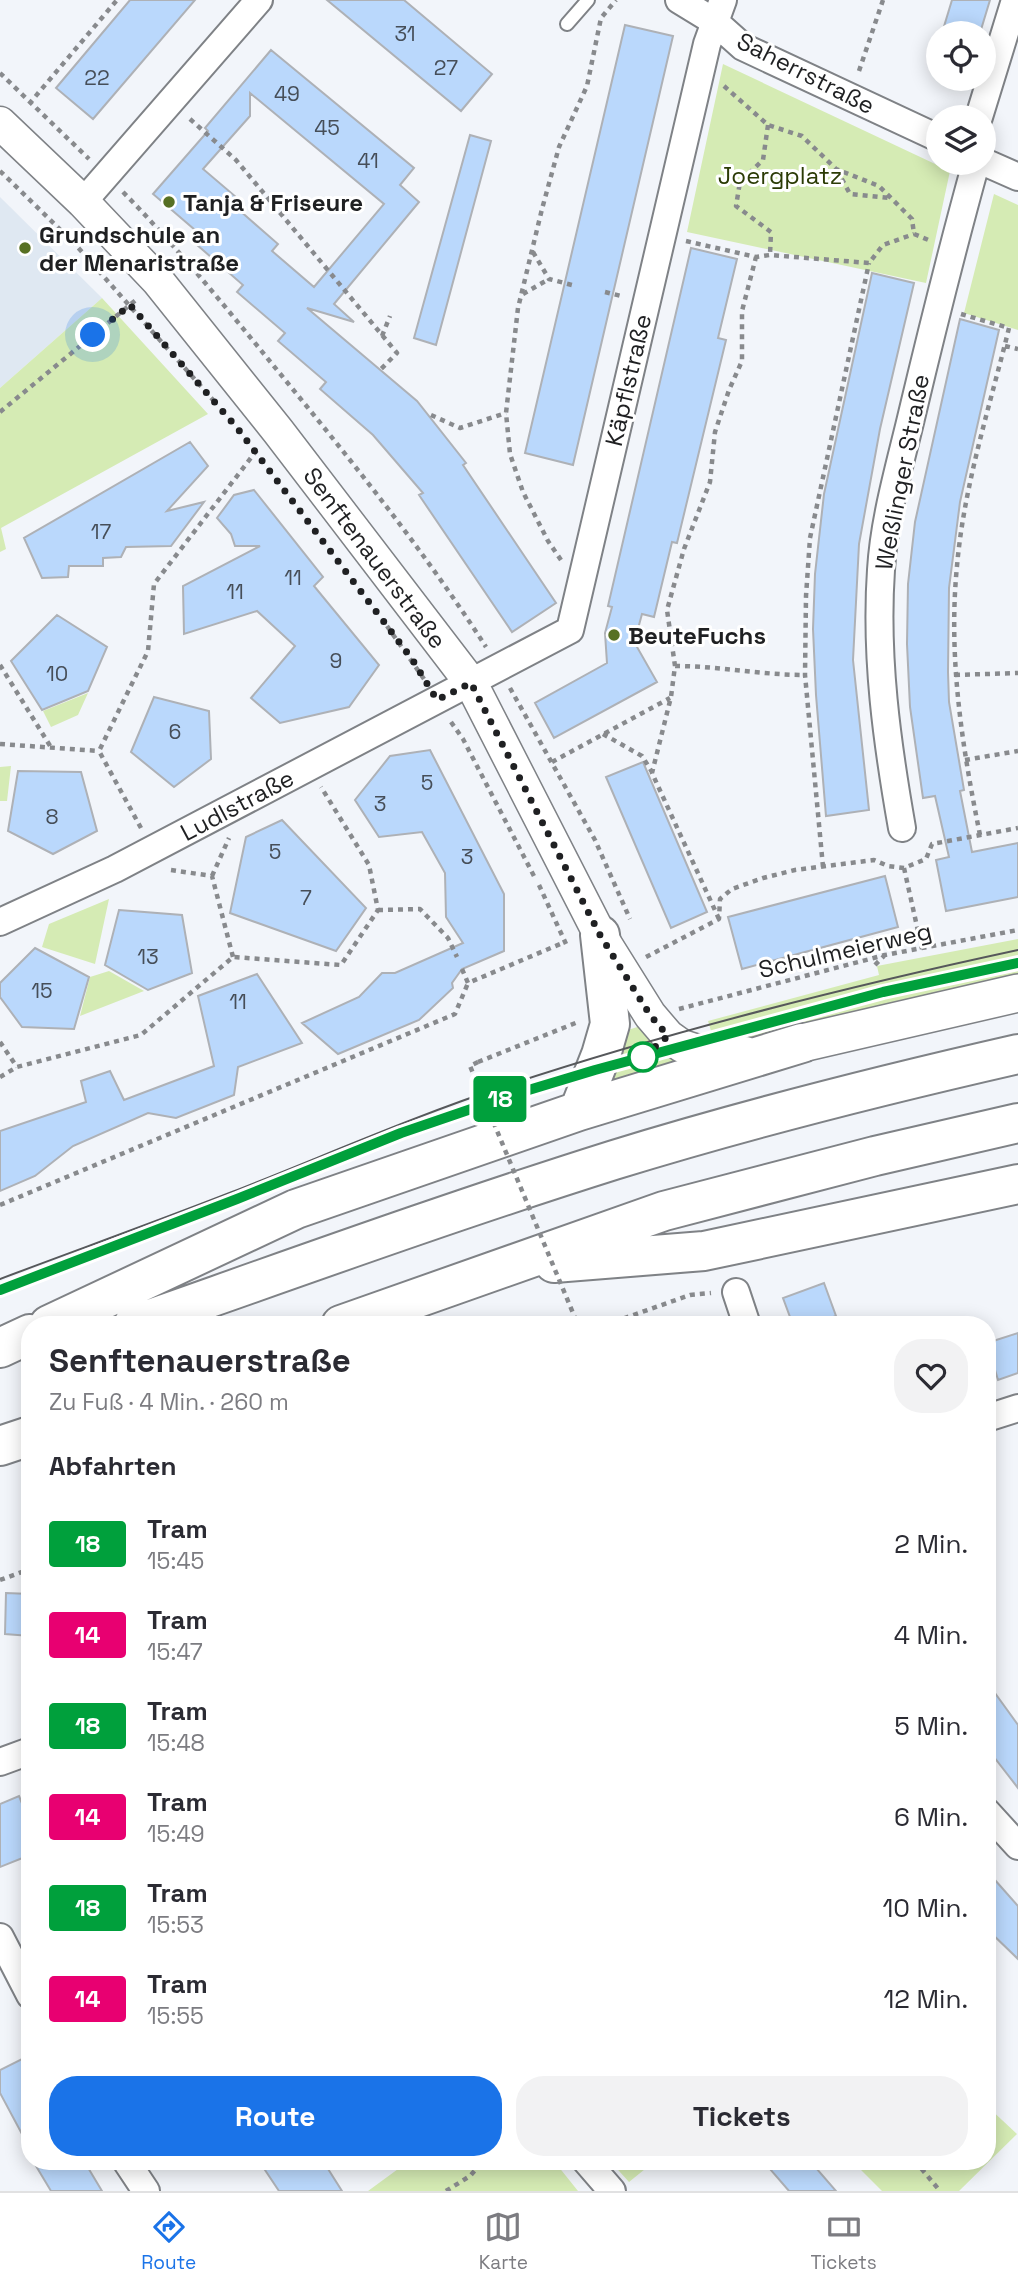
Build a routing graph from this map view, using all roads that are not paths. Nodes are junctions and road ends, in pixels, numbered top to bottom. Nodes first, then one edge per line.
1 (259, 0) edge
2 (588, 0) edge
3 (679, 0) edge
4 (1015, 0) edge
5 (719, 11) edge
6 (567, 24) dead end
7 (983, 105) edge
8 (2, 130) edge
9 (926, 132) edge
10 (996, 167) edge
11 (973, 175) edge
12 (1018, 177) edge
13 (83, 202) junction
14 (471, 683) junction
15 (902, 828) dead end
16 (0, 922) edge
17 (592, 938) junction
18 (1018, 993) edge
19 (802, 1043) junction
20 (1018, 1054) edge
21 (579, 1111) junction
22 (1018, 1123) edge
23 (1018, 1184) edge
24 (496, 1268) junction
25 (736, 1292) dead end
26 (68, 1316) edge
27 (159, 1316) edge
28 (365, 1316) edge
29 (744, 1316) edge
30 (21, 1338) edge
31 (0, 1348) edge
32 (21, 1364) edge
33 (0, 1371) edge
34 (1018, 1408) edge
35 (996, 1415) edge
36 (21, 1439) edge
37 (0, 1446) edge
38 (21, 1753) edge
39 (1, 1759) edge
40 (996, 1822) edge
41 (1018, 1846) edge
42 (0, 1937) edge
43 (21, 1978) edge
44 (132, 2170) edge
45 (594, 2170) edge
46 (146, 2191) edge
47 (612, 2191) edge

1 - 13 street
2 - 6 lane
3 - 5 street, Saherrstraße
4 - 7 street
5 - 9 street, Saherrstraße
5 - 14 street, Käpflstraße
8 - 13 street, Senftenauerstraße
10 - 12 street
11 - 15 street, Weßlinger Straße
13 - 14 street, Senftenauerstraße
14 - 16 street, Ludlstraße
14 - 17 street, Senftenauerstraße
17 - 19 street, Senftenauerstraße
17 - 21 highway
18 - 19 main road
19 - 21 highway
20 - 27 highway
21 - 26 highway
22 - 24 highway
23 - 24 highway
24 - 28 highway
25 - 29 street
30 - 31 highway
32 - 33 highway
34 - 35 street
36 - 37 highway
38 - 39 street
40 - 41 street
42 - 43 street
44 - 46 street
45 - 47 street

